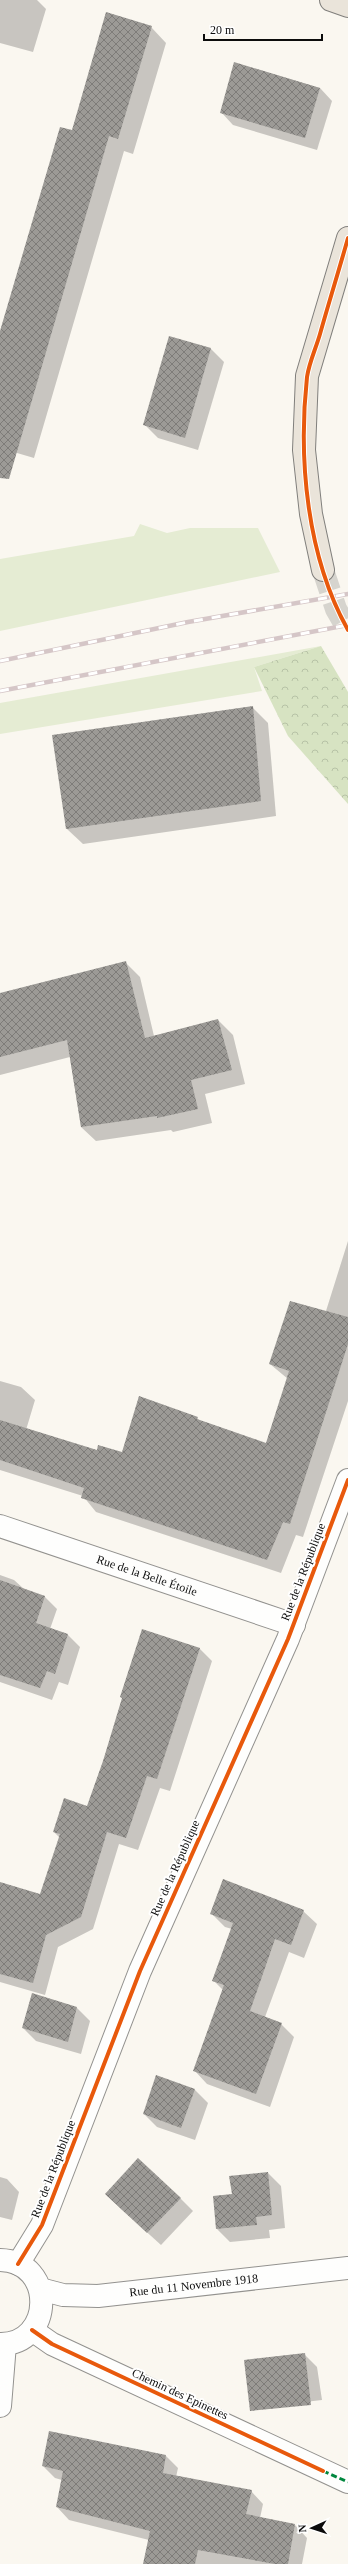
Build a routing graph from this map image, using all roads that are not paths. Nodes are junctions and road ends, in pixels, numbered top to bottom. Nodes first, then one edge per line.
1 (331, 0) edge
2 (348, 6) edge
3 (348, 238) edge
4 (323, 570) tunnel mouth
5 (348, 1480) edge
6 (0, 1526) edge
7 (294, 1624) junction
8 (9, 2262) edge
9 (348, 2268) edge
10 (40, 2289) junction
11 (32, 2330) junction
12 (3, 2344) edge
13 (0, 2406) edge
14 (348, 2482) edge

1 - 2 main road
3 - 4 main road
5 - 7 street, Rue de la République
6 - 7 street, Rue de la Belle Étoile
7 - 8 street, Rue de la République
8 - 10 street
9 - 10 street, Rue du 11 Novembre 1918
10 - 11 street
11 - 12 street
11 - 14 street, Chemin des Epinettes
12 - 13 street

